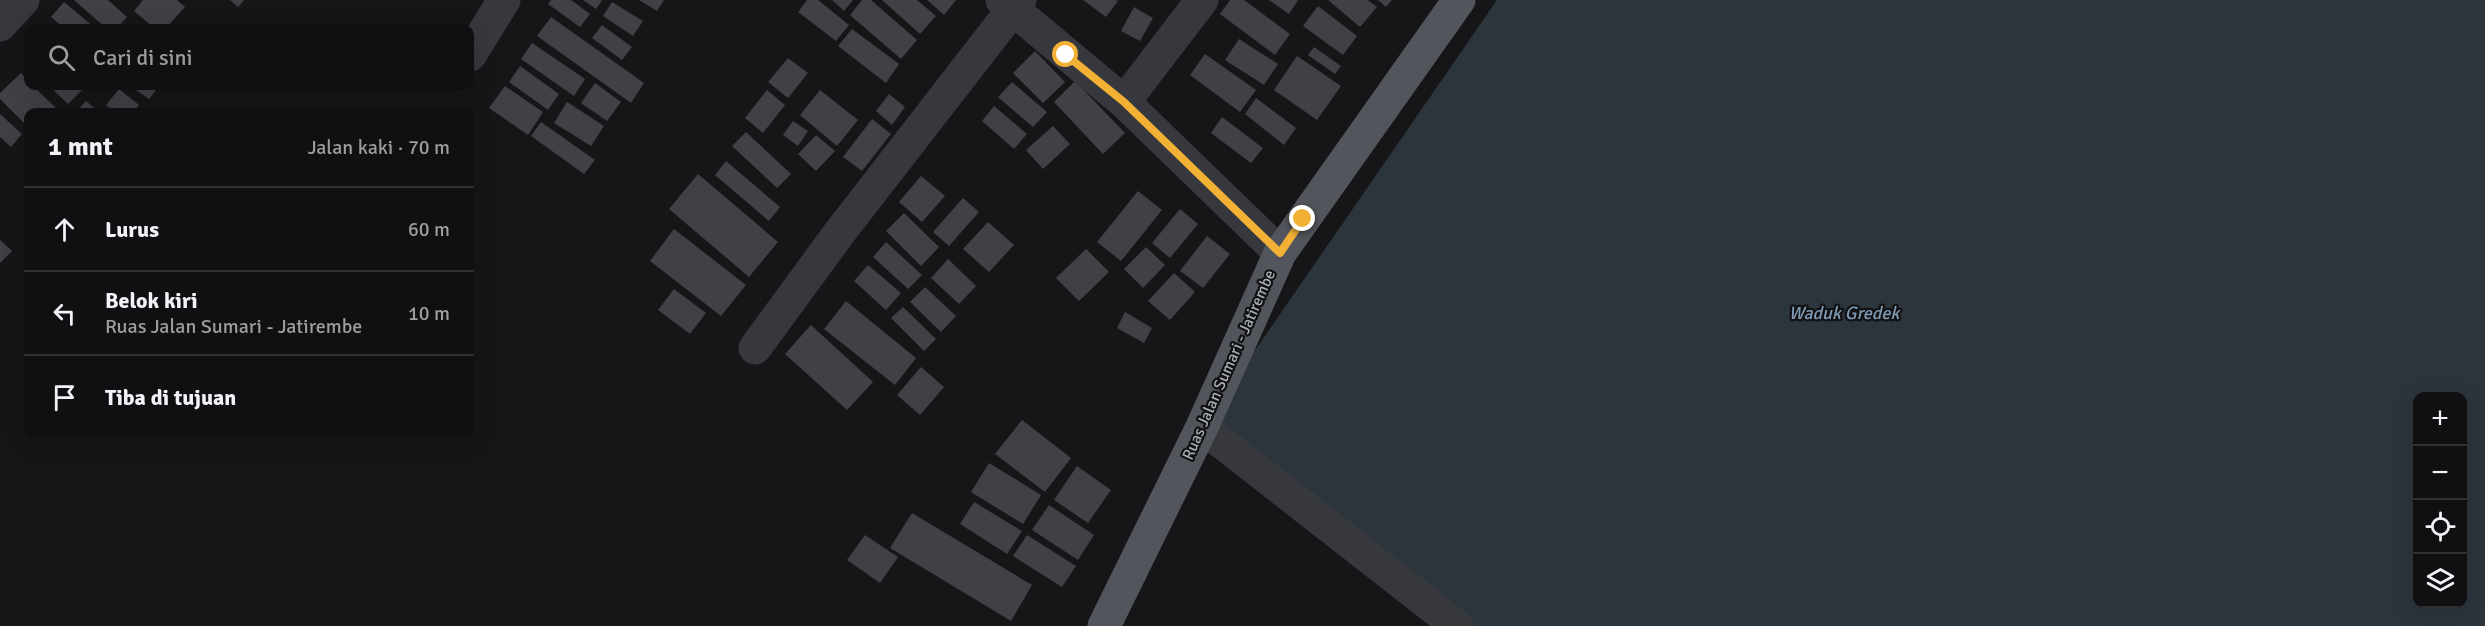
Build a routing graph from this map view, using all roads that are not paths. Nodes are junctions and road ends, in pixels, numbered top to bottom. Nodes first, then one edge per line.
1 (23, 0) edge
2 (504, 0) edge
3 (1202, 0) edge
4 (1459, 0) edge
5 (1012, 3) edge
6 (0, 25) edge
7 (474, 48) edge
8 (1124, 102) junction
9 (1280, 253) junction
10 (755, 348) dead end
11 (1202, 427) junction
12 (1104, 626) edge
13 (1457, 626) edge

1 - 6 street
2 - 7 street
3 - 8 street
4 - 9 main road, Ruas Jalan Sumari - Jatirembe
5 - 8 street
5 - 10 street
8 - 9 street
9 - 11 main road, Ruas Jalan Sumari - Jatirembe
11 - 12 main road, Ruas Jalan Sumari - Jatirembe
11 - 13 street

